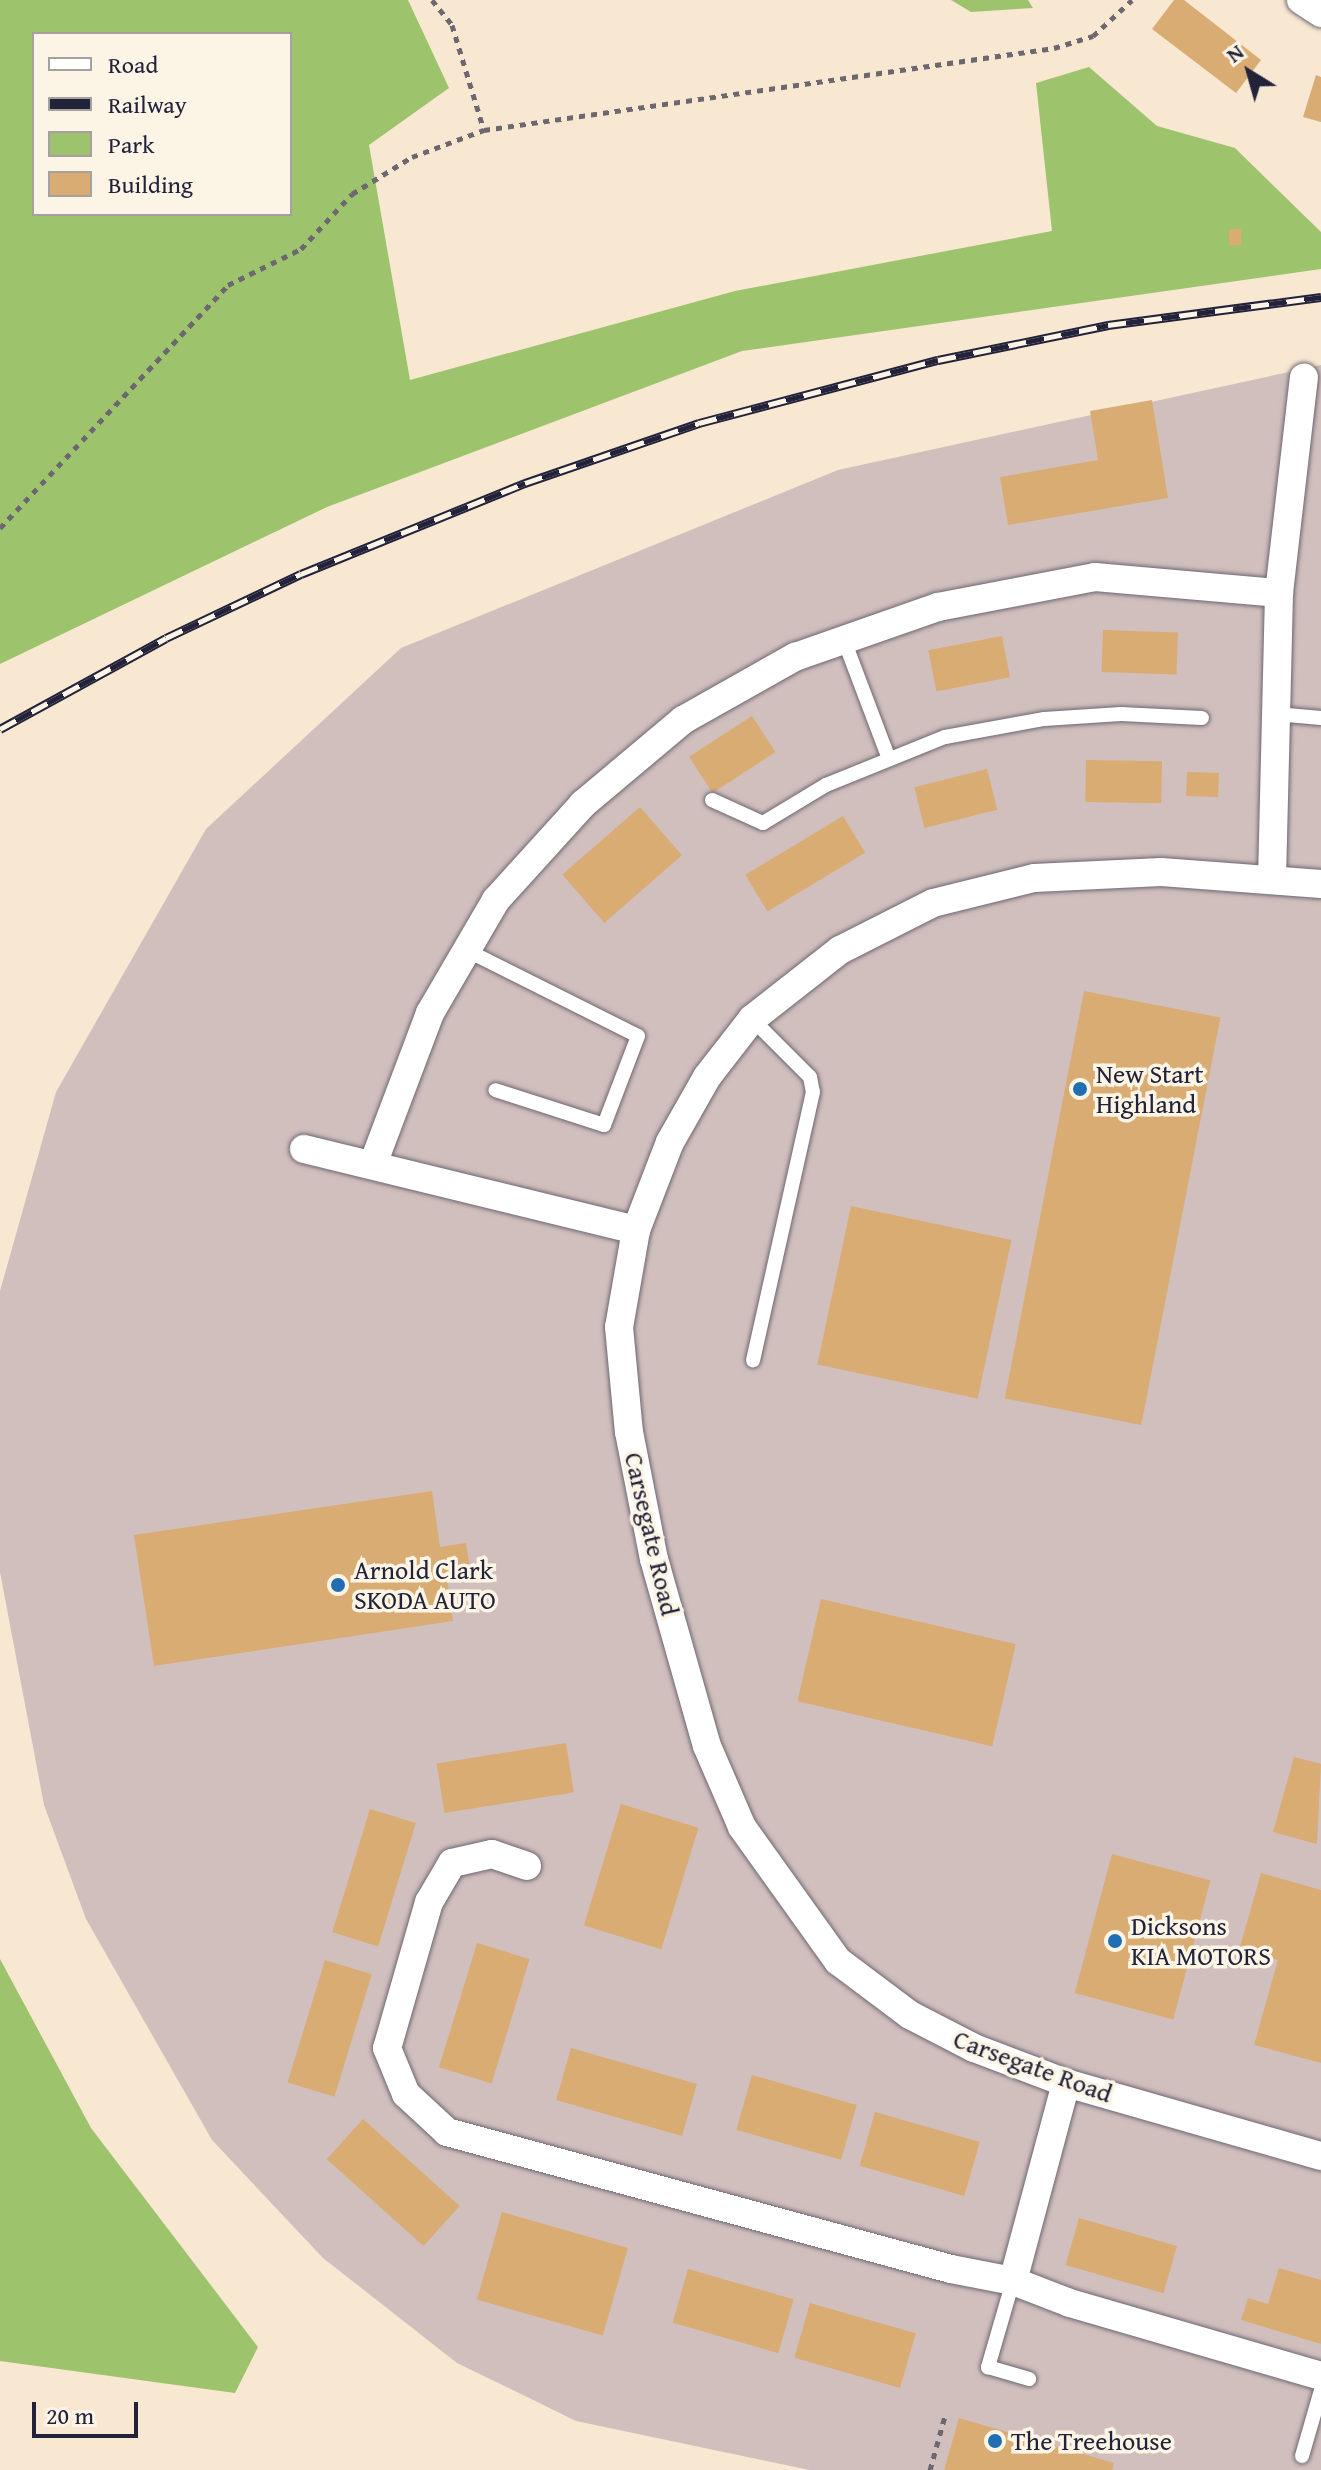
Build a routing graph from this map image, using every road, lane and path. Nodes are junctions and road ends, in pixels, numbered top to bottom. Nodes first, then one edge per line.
1 (432, 0) edge
2 (1132, 0) edge
3 (1301, 0) edge
4 (1321, 13) edge
5 (484, 130) junction
6 (1304, 377) dead end
7 (0, 528) edge
8 (1279, 593) junction
9 (844, 640) junction
10 (1276, 714) junction
11 (1202, 718) dead end
12 (1321, 718) edge
13 (889, 759) junction
14 (712, 800) dead end
15 (1272, 880) junction
16 (1321, 884) edge
17 (466, 950) junction
18 (752, 1019) junction
19 (495, 1090) dead end
20 (304, 1149) dead end
21 (373, 1164) junction
22 (636, 1230) junction
23 (753, 1360) dead end
24 (527, 1866) dead end
25 (1066, 2083) junction
26 (1321, 2156) edge
27 (1013, 2281) junction
28 (1321, 2376) edge
29 (1029, 2379) dead end
30 (1321, 2390) edge
31 (945, 2416) dead end
32 (1302, 2456) dead end
33 (930, 2470) edge

1 - 5 path
2 - 5 path
3 - 4 street
5 - 7 path
6 - 8 street
8 - 9 street
8 - 10 street
9 - 13 lane
9 - 17 street
10 - 12 lane
10 - 15 street
11 - 13 lane
13 - 14 lane
15 - 16 street, Carsegate Road
15 - 18 street, Carsegate Road
17 - 19 lane
17 - 21 street
18 - 22 street, Carsegate Road
18 - 23 lane
20 - 21 street
21 - 22 street
22 - 25 street, Carsegate Road
24 - 27 street
25 - 26 street, Carsegate Road
25 - 27 street
27 - 28 street
27 - 29 lane
30 - 32 lane
31 - 33 path

